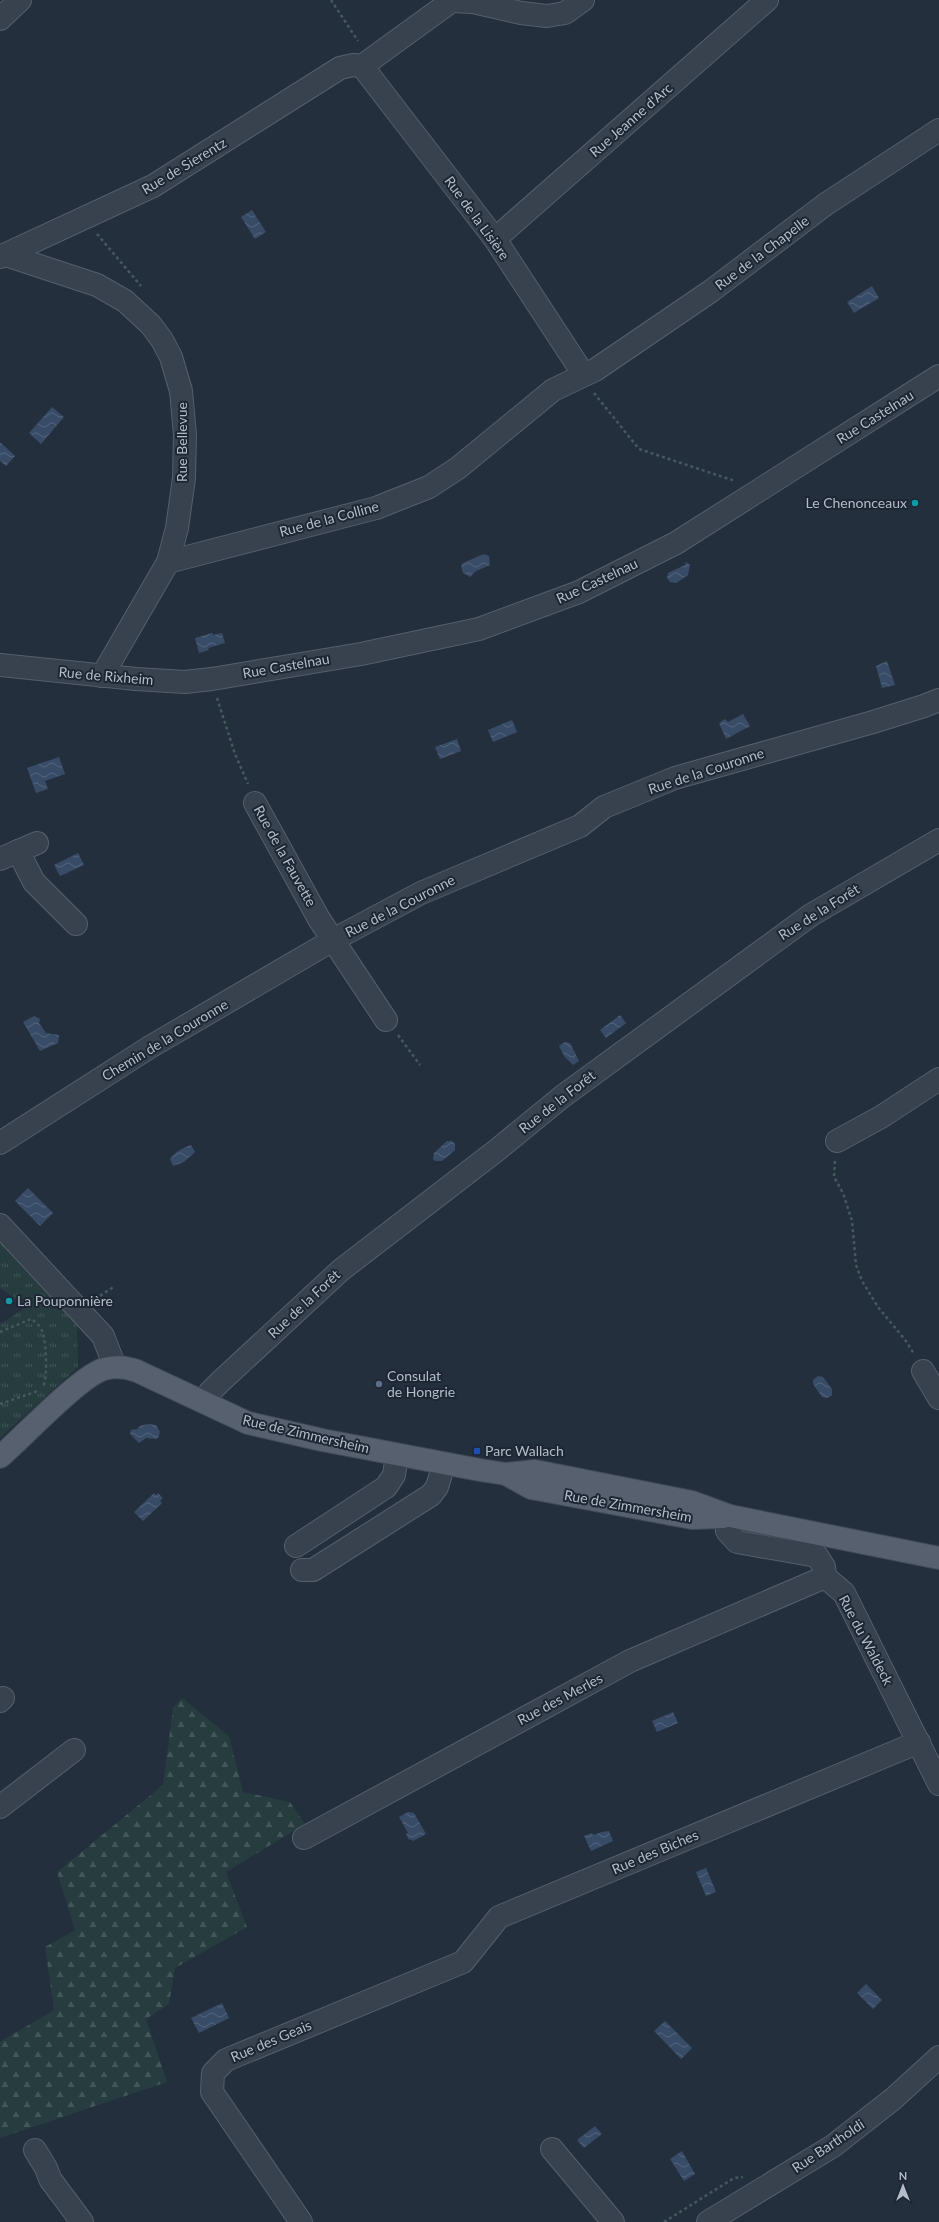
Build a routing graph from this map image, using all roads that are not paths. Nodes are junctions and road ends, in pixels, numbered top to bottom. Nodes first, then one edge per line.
1 (20, 0) edge
2 (452, 0) edge
3 (583, 0) edge
4 (766, 0) edge
5 (0, 19) edge
6 (362, 66) junction
7 (939, 130) edge
8 (495, 239) junction
9 (3, 256) edge
10 (939, 376) edge
11 (589, 383) junction
12 (168, 562) junction
13 (0, 665) edge
14 (102, 676) junction
15 (212, 679) joint
16 (939, 700) edge
17 (256, 803) road end
18 (939, 840) edge
19 (19, 851) edge
20 (76, 924) dead end
21 (332, 940) junction
22 (386, 1020) road end
23 (939, 1079) edge
24 (837, 1142) road end
25 (0, 1143) edge
26 (0, 1224) edge
27 (115, 1367) junction
28 (923, 1370) road end
29 (939, 1398) edge
30 (204, 1402) junction
31 (397, 1455) junction
32 (0, 1458) edge
33 (444, 1464) junction
34 (730, 1516) junction
35 (296, 1546) dead end
36 (939, 1558) edge
37 (302, 1570) dead end
38 (826, 1577) junction
39 (919, 1742) junction
40 (74, 1750) dead end
41 (939, 1784) edge
42 (0, 1807) edge
43 (304, 1838) dead end
44 (408, 1985) joint
45 (939, 2058) edge
46 (552, 2149) dead end
47 (35, 2150) dead end
48 (82, 2222) edge
49 (301, 2222) edge
50 (612, 2222) edge
51 (708, 2222) edge

1 - 5 street
2 - 3 street
2 - 6 street
4 - 8 street, Rue Jeanne d'Arc
6 - 8 street, Rue de la Lisière
6 - 9 street, Rue de Sierentz
7 - 11 street, Rue de la Chapelle
8 - 11 street, Rue de la Lisière
9 - 12 street, Rue Bellevue
10 - 15 street, Rue Castelnau
11 - 12 street, Rue de la Colline
12 - 14 street
13 - 14 street, Rue de Rixheim
14 - 15 street, Rue de Rixheim
16 - 21 street, Rue de la Couronne
17 - 21 street, Rue de la Fauvette
18 - 30 street, Rue de la Forêt
19 - 20 street
21 - 22 street, Rue de la Fauvette
21 - 25 street, Chemin de la Couronne
23 - 24 street
26 - 27 street
27 - 30 main road, Rue de Zimmersheim
27 - 32 main road
28 - 29 street
30 - 31 main road, Rue de Zimmersheim
31 - 33 main road, Rue de Zimmersheim
31 - 35 street
33 - 34 main road, Rue de Zimmersheim
33 - 37 street
34 - 36 main road, Rue de Zimmersheim
34 - 38 street, Rue du Waldeck
38 - 39 street, Rue du Waldeck
38 - 43 street, Rue des Merles
39 - 41 street, Rue du Waldeck
39 - 44 street, Rue des Biches
40 - 42 street
44 - 49 street, Rue des Geais
45 - 51 street, Rue Bartholdi
46 - 50 street
47 - 48 street

